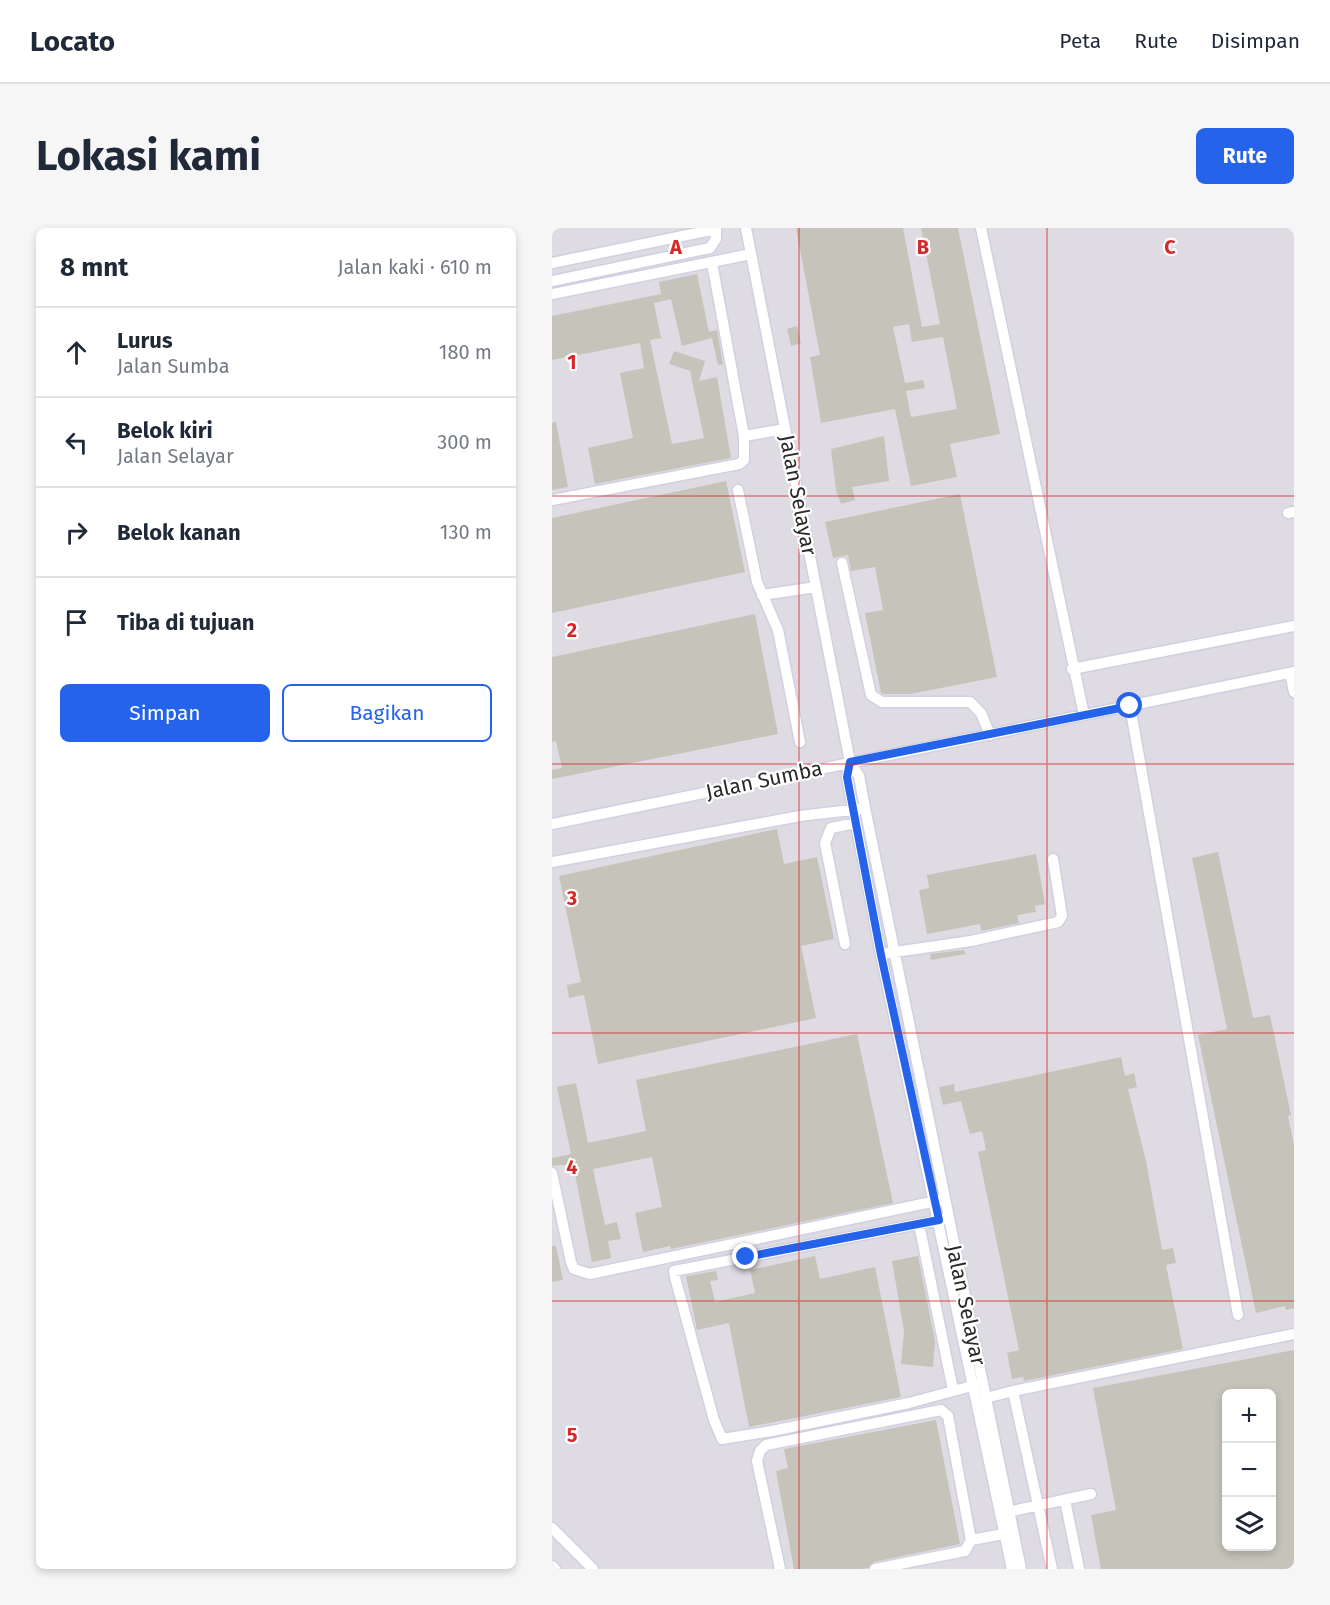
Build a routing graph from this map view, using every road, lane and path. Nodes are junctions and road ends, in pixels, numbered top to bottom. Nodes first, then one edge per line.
1 (746, 228) edge
2 (981, 228) edge
3 (716, 229) edge
4 (751, 254) junction
5 (552, 263) edge
6 (712, 263) junction
7 (552, 280) edge
8 (552, 294) edge
9 (785, 429) junction
10 (744, 436) junction
11 (738, 490) dead end
12 (552, 500) edge
13 (842, 563) dead end
14 (816, 587) junction
15 (762, 595) junction
16 (1294, 626) edge
17 (1072, 669) junction
18 (1292, 673) edge
19 (1294, 692) edge
20 (1130, 706) junction
21 (1084, 715) junction
22 (990, 735) junction
23 (800, 742) dead end
24 (850, 762) junction
25 (860, 809) junction
26 (828, 813) junction
27 (856, 823) junction
28 (552, 824) edge
29 (831, 828) junction
30 (1053, 859) dead end
31 (552, 862) edge
32 (845, 944) dead end
33 (895, 952) junction
34 (881, 955) junction
35 (909, 1025) junction
36 (898, 1026) junction
37 (923, 1119) junction
38 (552, 1173) edge
39 (940, 1200) junction
40 (944, 1220) junction
41 (919, 1224) junction
42 (1238, 1315) dead end
43 (1294, 1334) edge
44 (978, 1384) junction
45 (953, 1390) junction
46 (1013, 1392) junction
47 (981, 1399) junction
48 (1091, 1494) dead end
49 (1065, 1500) junction
50 (1039, 1506) junction
51 (1005, 1513) junction
52 (552, 1528) edge
53 (1009, 1533) junction
54 (971, 1540) junction
55 (593, 1569) edge
56 (780, 1569) edge
57 (875, 1569) edge
58 (1015, 1569) edge
59 (1052, 1569) edge
60 (1079, 1569) edge

1 - 4 street, Jalan Selayar
2 - 17 street
3 - 5 street
3 - 7 street
4 - 6 street
4 - 9 street, Jalan Selayar
6 - 8 street
6 - 10 street
9 - 10 street
9 - 14 street, Jalan Selayar
10 - 12 street
11 - 15 street
13 - 22 street
14 - 15 street
14 - 24 street, Jalan Selayar
15 - 23 street
16 - 17 street
17 - 21 street
18 - 19 street
18 - 20 street, Jalan Sumba
20 - 21 street, Jalan Sumba
20 - 42 street
21 - 22 street, Jalan Sumba
22 - 24 street, Jalan Sumba
24 - 25 street, Jalan Selayar
24 - 28 street, Jalan Sumba
25 - 26 street
25 - 27 street, Jalan Selayar
25 - 33 street, Jalan Selayar
26 - 29 street
26 - 31 street
27 - 29 street
27 - 34 street, Jalan Selayar
29 - 32 street
30 - 33 street
33 - 34 street
33 - 35 street, Jalan Selayar
34 - 36 street, Jalan Selayar
35 - 36 street
35 - 37 street, Jalan Selayar
36 - 37 street, Jalan Selayar
37 - 39 street, Jalan Selayar
38 - 39 street
39 - 40 street, Jalan Selayar
40 - 41 street
40 - 44 street, Jalan Selayar
41 - 45 street
41 - 45 street
43 - 46 street
44 - 45 street
44 - 47 street, Jalan Selayar
46 - 47 street
46 - 50 street
47 - 51 street, Jalan Selayar
48 - 49 street
49 - 50 street
49 - 60 street
50 - 51 street
50 - 59 street
51 - 53 street, Jalan Selayar
52 - 55 street
53 - 54 street
53 - 58 street, Jalan Selayar
54 - 56 street
54 - 57 street

